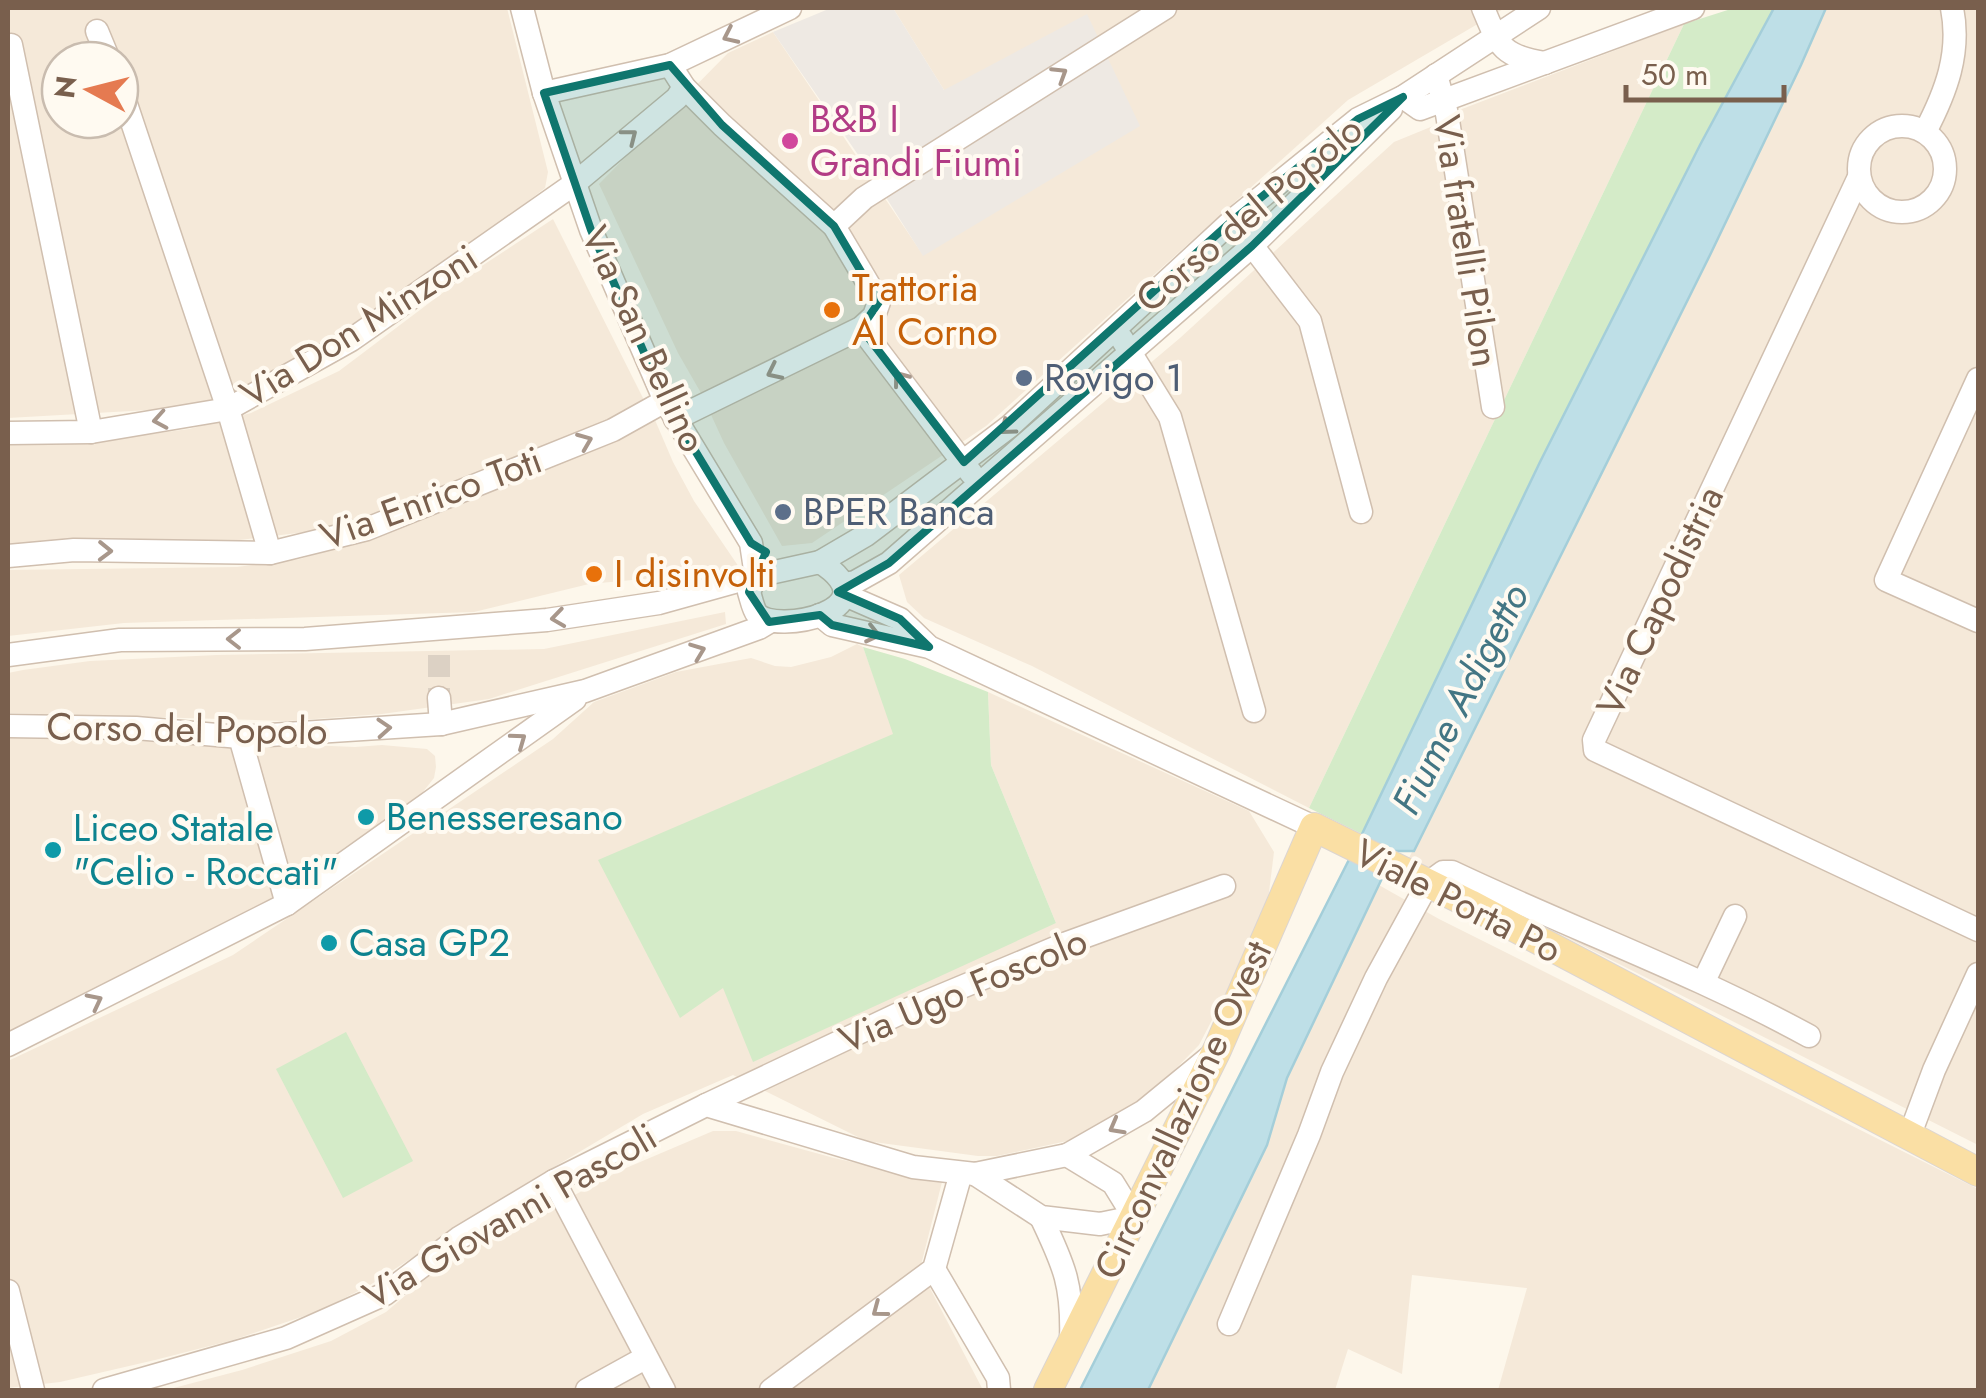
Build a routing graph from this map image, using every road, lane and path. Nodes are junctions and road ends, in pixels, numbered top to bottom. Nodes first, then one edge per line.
1 (522, 8) edge
2 (790, 8) edge
3 (1165, 8) edge
4 (1483, 8) edge
5 (1539, 8) edge
6 (1693, 8) edge
7 (1952, 8) edge
8 (97, 31) dead end
9 (1495, 38) junction
10 (101, 40) edge
11 (11, 45) dead end
12 (1548, 64) junction
13 (670, 65) junction
14 (1436, 76) junction
15 (684, 86) junction
16 (544, 92) junction
17 (1403, 97) junction
18 (1444, 100) junction
19 (16, 109) edge
20 (1925, 132) junction
21 (138, 140) edge
22 (1859, 177) junction
23 (574, 184) junction
24 (1234, 220) junction
25 (834, 226) junction
26 (1252, 246) junction
27 (861, 328) junction
28 (1113, 329) junction
29 (1132, 350) junction
30 (1978, 379) edge
31 (1493, 407) dead end
32 (228, 409) junction
33 (670, 410) junction
34 (91, 432) junction
35 (8, 433) edge
36 (962, 464) junction
37 (981, 482) junction
38 (1361, 512) dead end
39 (751, 543) junction
40 (270, 553) junction
41 (8, 556) edge
42 (820, 562) junction
43 (889, 563) junction
44 (781, 570) junction
45 (756, 576) junction
46 (845, 589) junction
47 (820, 615) junction
48 (900, 619) junction
49 (769, 622) junction
50 (1978, 622) edge
51 (440, 630) junction
52 (930, 647) junction
53 (8, 655) edge
54 (438, 656) tunnel mouth
55 (585, 691) junction
56 (439, 698) tunnel mouth
57 (1254, 711) dead end
58 (442, 724) junction
59 (8, 726) edge
60 (240, 737) junction
61 (1323, 832) junction
62 (1420, 879) junction
63 (1224, 886) dead end
64 (287, 904) junction
65 (1735, 916) dead end
66 (1978, 930) edge
67 (1978, 974) edge
68 (1704, 981) junction
69 (1809, 1036) dead end
70 (8, 1045) edge
71 (1217, 1050) junction
72 (706, 1105) junction
73 (1908, 1137) junction
74 (1066, 1154) junction
75 (1978, 1172) edge
76 (968, 1174) junction
77 (554, 1181) junction
78 (1134, 1216) junction
79 (1041, 1217) junction
80 (934, 1269) junction
81 (8, 1291) edge
82 (1228, 1324) dead end
83 (1071, 1343) junction
84 (644, 1358) junction
85 (32, 1390) edge
86 (104, 1390) edge
87 (587, 1390) edge
88 (664, 1390) edge
89 (771, 1390) edge
90 (999, 1390) edge
91 (1048, 1390) edge

1 - 16 street, Via San Bellino
2 -> 13 street
25 -> 3 street
4 - 9 street
5 - 9 street, Corso del Popolo
6 - 12 street
7 - 20 street
8 - 10 street
9 - 12 street
9 - 14 street, Corso del Popolo
11 - 19 street
12 - 18 street
13 - 15 street
13 - 16 street
14 - 17 street, Corso del Popolo
14 - 18 street, Via fratelli Pilon
23 -> 15 street, Via Don Minzoni
15 - 25 street
16 - 23 street, Via San Bellino
17 - 18 street
17 - 24 street, Corso del Popolo
17 - 26 street, Corso del Popolo
18 - 31 street, Via fratelli Pilon
19 - 34 street
20 - 22 street, Via Capodistria
20 - 22 street
21 - 32 street
22 - 66 street, Via Capodistria
23 - 32 street, Via Don Minzoni
23 - 33 street, Via San Bellino
24 - 26 street
24 - 28 street, Corso del Popolo
25 - 27 street
26 - 29 street, Corso del Popolo
26 - 38 street
27 -> 33 street, Via Enrico Toti
36 -> 27 street
28 - 29 street
28 -> 36 street, Corso del Popolo
29 - 37 street, Corso del Popolo
29 - 57 street
30 - 50 street
32 -> 34 street, Via Don Minzoni
32 - 40 street
33 - 39 street, Via San Bellino
40 -> 33 street, Via Enrico Toti
34 - 35 street, Via Don Minzoni
36 - 37 street
36 - 42 street, Corso del Popolo
37 - 43 street, Corso del Popolo
39 - 44 street, Via San Bellino
39 - 45 street, Via San Bellino
41 -> 40 street, Via Enrico Toti
42 - 44 street, Corso del Popolo
42 - 46 street, Viale Porta Po
43 - 46 street, Corso del Popolo
43 - 48 street
44 - 45 street, Corso del Popolo
45 - 49 street, Via San Bellino
45 -> 51 street, Corso del Popolo
46 - 47 street, Corso del Popolo
46 - 48 street, Viale Porta Po
47 - 49 street, Corso del Popolo
47 -> 52 street, Viale Porta Po
48 - 52 street, Viale Porta Po
55 -> 49 street, Corso del Popolo
51 -> 53 street, Corso del Popolo
51 - 54 street
52 - 61 street, Viale Porta Po
55 - 58 street, Corso del Popolo
64 -> 55 street
56 - 58 street
60 -> 58 street, Corso del Popolo
59 - 60 street, Corso del Popolo
60 - 64 street
61 - 62 main road, Viale Porta Po
61 - 71 main road, Circonvallazione Ovest
62 - 68 street
62 - 73 main road, Viale Porta Po
62 - 82 street
63 - 72 street, Via Ugo Foscolo
70 -> 64 street
65 - 68 street
67 - 73 street
68 - 69 street
71 -> 74 street
71 - 78 main road, Circonvallazione Ovest
72 - 76 street
72 - 77 street, Via Giovanni Pascoli
73 - 75 main road, Viale Porta Po
74 - 76 street
74 - 78 street
76 - 79 street
76 - 80 street
77 - 84 street
77 - 86 street, Via Giovanni Pascoli
78 - 79 street
78 - 83 main road, Circonvallazione Ovest
79 - 83 street
80 -> 89 street
80 - 90 street
81 - 85 street
83 - 91 main road, Circonvallazione Ovest
84 - 87 street
84 - 88 street

